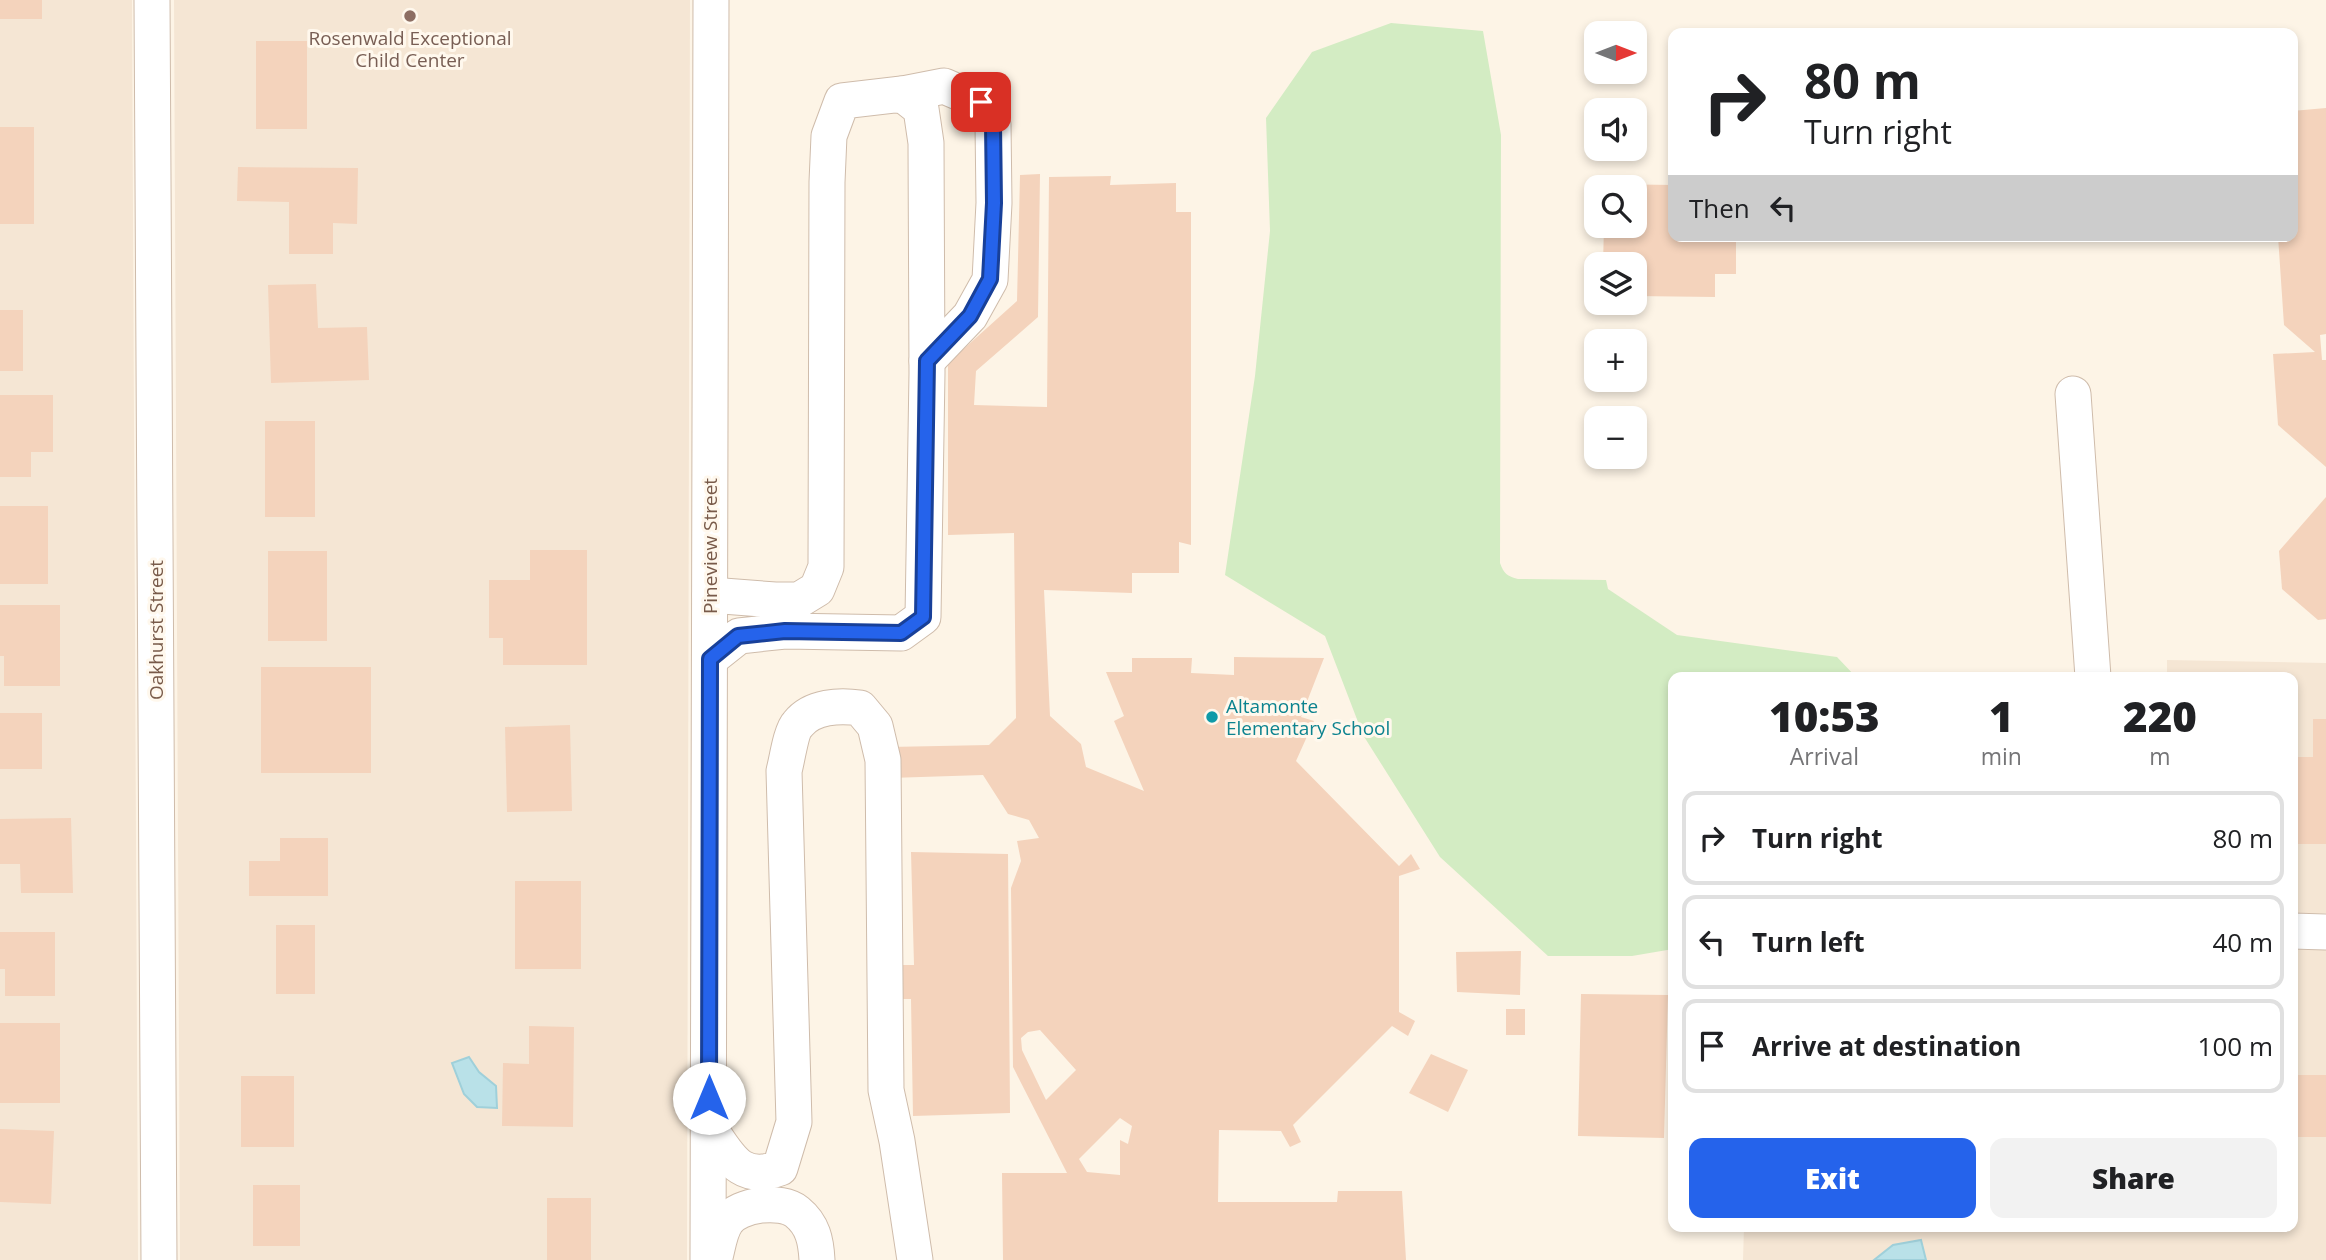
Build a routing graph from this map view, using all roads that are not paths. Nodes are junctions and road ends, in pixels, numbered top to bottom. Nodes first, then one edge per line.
1 (152, 0) edge
2 (711, 0) edge
3 (898, 94) junction
4 (927, 361) junction
5 (2073, 394) dead end
6 (710, 595) junction
7 (710, 659) junction
8 (2093, 672) edge
9 (2298, 931) edge
10 (2326, 932) edge
11 (708, 1126) junction
12 (159, 1260) edge
13 (708, 1260) edge
14 (713, 1260) edge
15 (817, 1260) edge
16 (915, 1260) edge

1 - 12 street, Oakhurst Street
2 - 6 street, Pineview Street
3 - 4 street
3 - 4 street
3 - 6 street
4 - 7 street
5 - 8 street
6 - 7 street, Pineview Street
7 - 11 street, Pineview Street
9 - 10 street
11 - 13 street, Pineview Street
11 - 16 street
14 - 15 street

